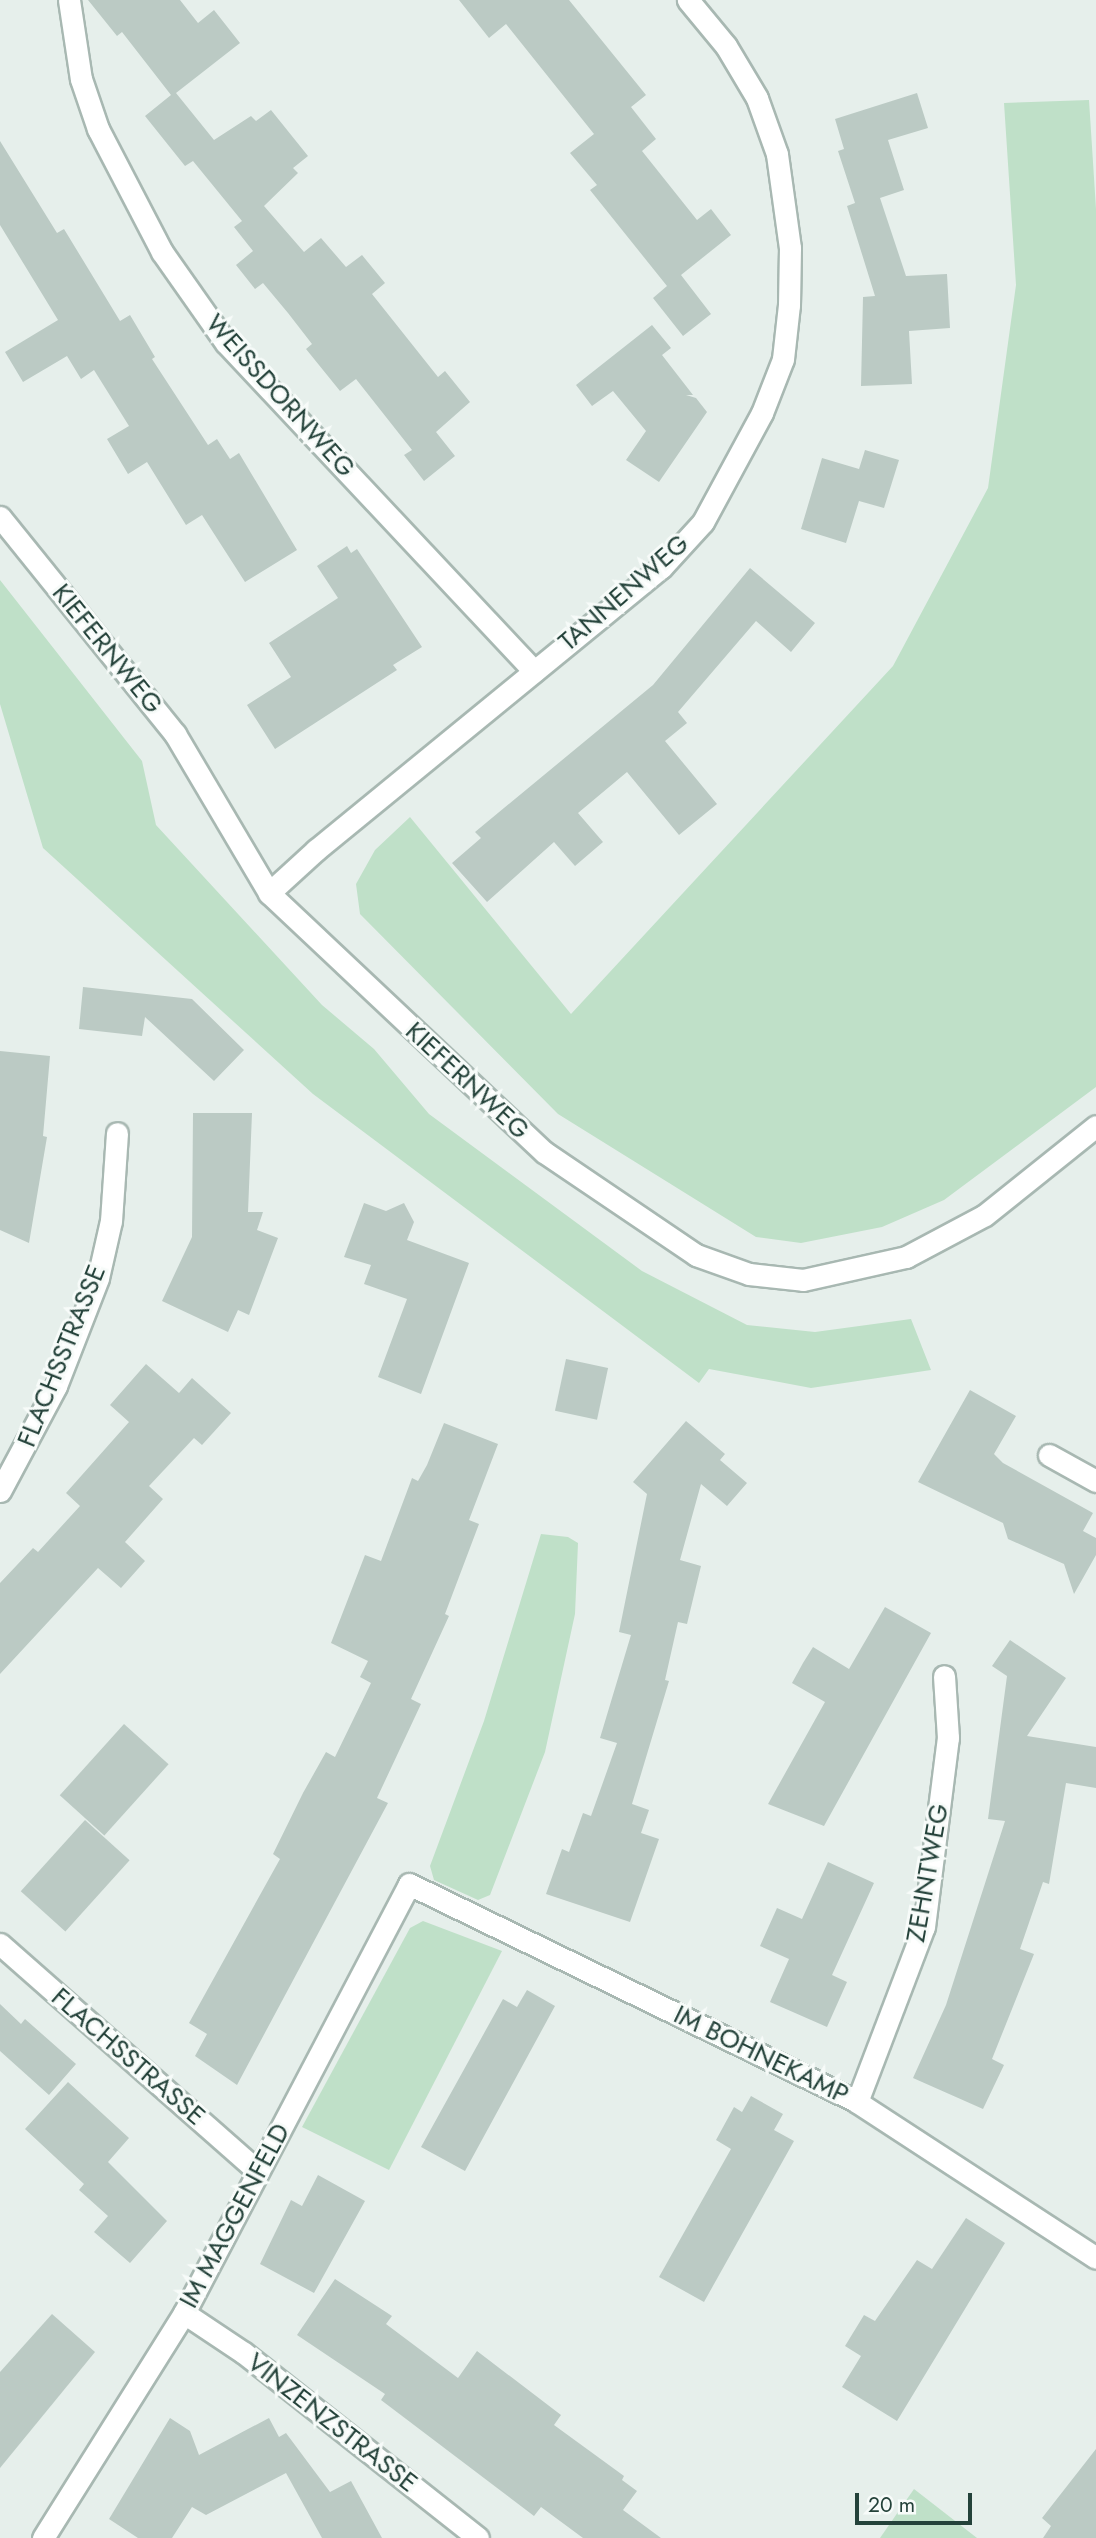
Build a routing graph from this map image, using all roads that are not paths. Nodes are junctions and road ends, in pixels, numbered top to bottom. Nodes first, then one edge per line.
1 (69, 0) edge
2 (688, 0) edge
3 (0, 517) edge
4 (534, 671) junction
5 (269, 893) junction
6 (1096, 1126) edge
7 (117, 1133) dead end
8 (1049, 1455) dead end
9 (1096, 1481) edge
10 (0, 1491) edge
11 (944, 1676) dead end
12 (409, 1884) joint
13 (0, 1944) edge
14 (858, 2102) junction
15 (256, 2170) junction
16 (1096, 2258) edge
17 (184, 2313) junction
18 (43, 2538) edge
19 (478, 2538) edge

1 - 4 street, WEISSDORNWEG
2 - 4 street, TANNENWEG
3 - 5 street, KIEFERNWEG
4 - 5 street, TANNENWEG
5 - 6 street, KIEFERNWEG
7 - 10 street, FLACHSSTRASSE
8 - 9 street
11 - 14 street, ZEHNTWEG
12 - 14 street, IM BOHNEKAMP
12 - 15 street, IM MAGGENFELD
13 - 15 street, FLACHSSTRASSE
14 - 16 street, IM BOHNEKAMP
15 - 17 street, IM MAGGENFELD
17 - 18 street, IM MAGGENFELD
17 - 19 street, VINZENZSTRASSE

